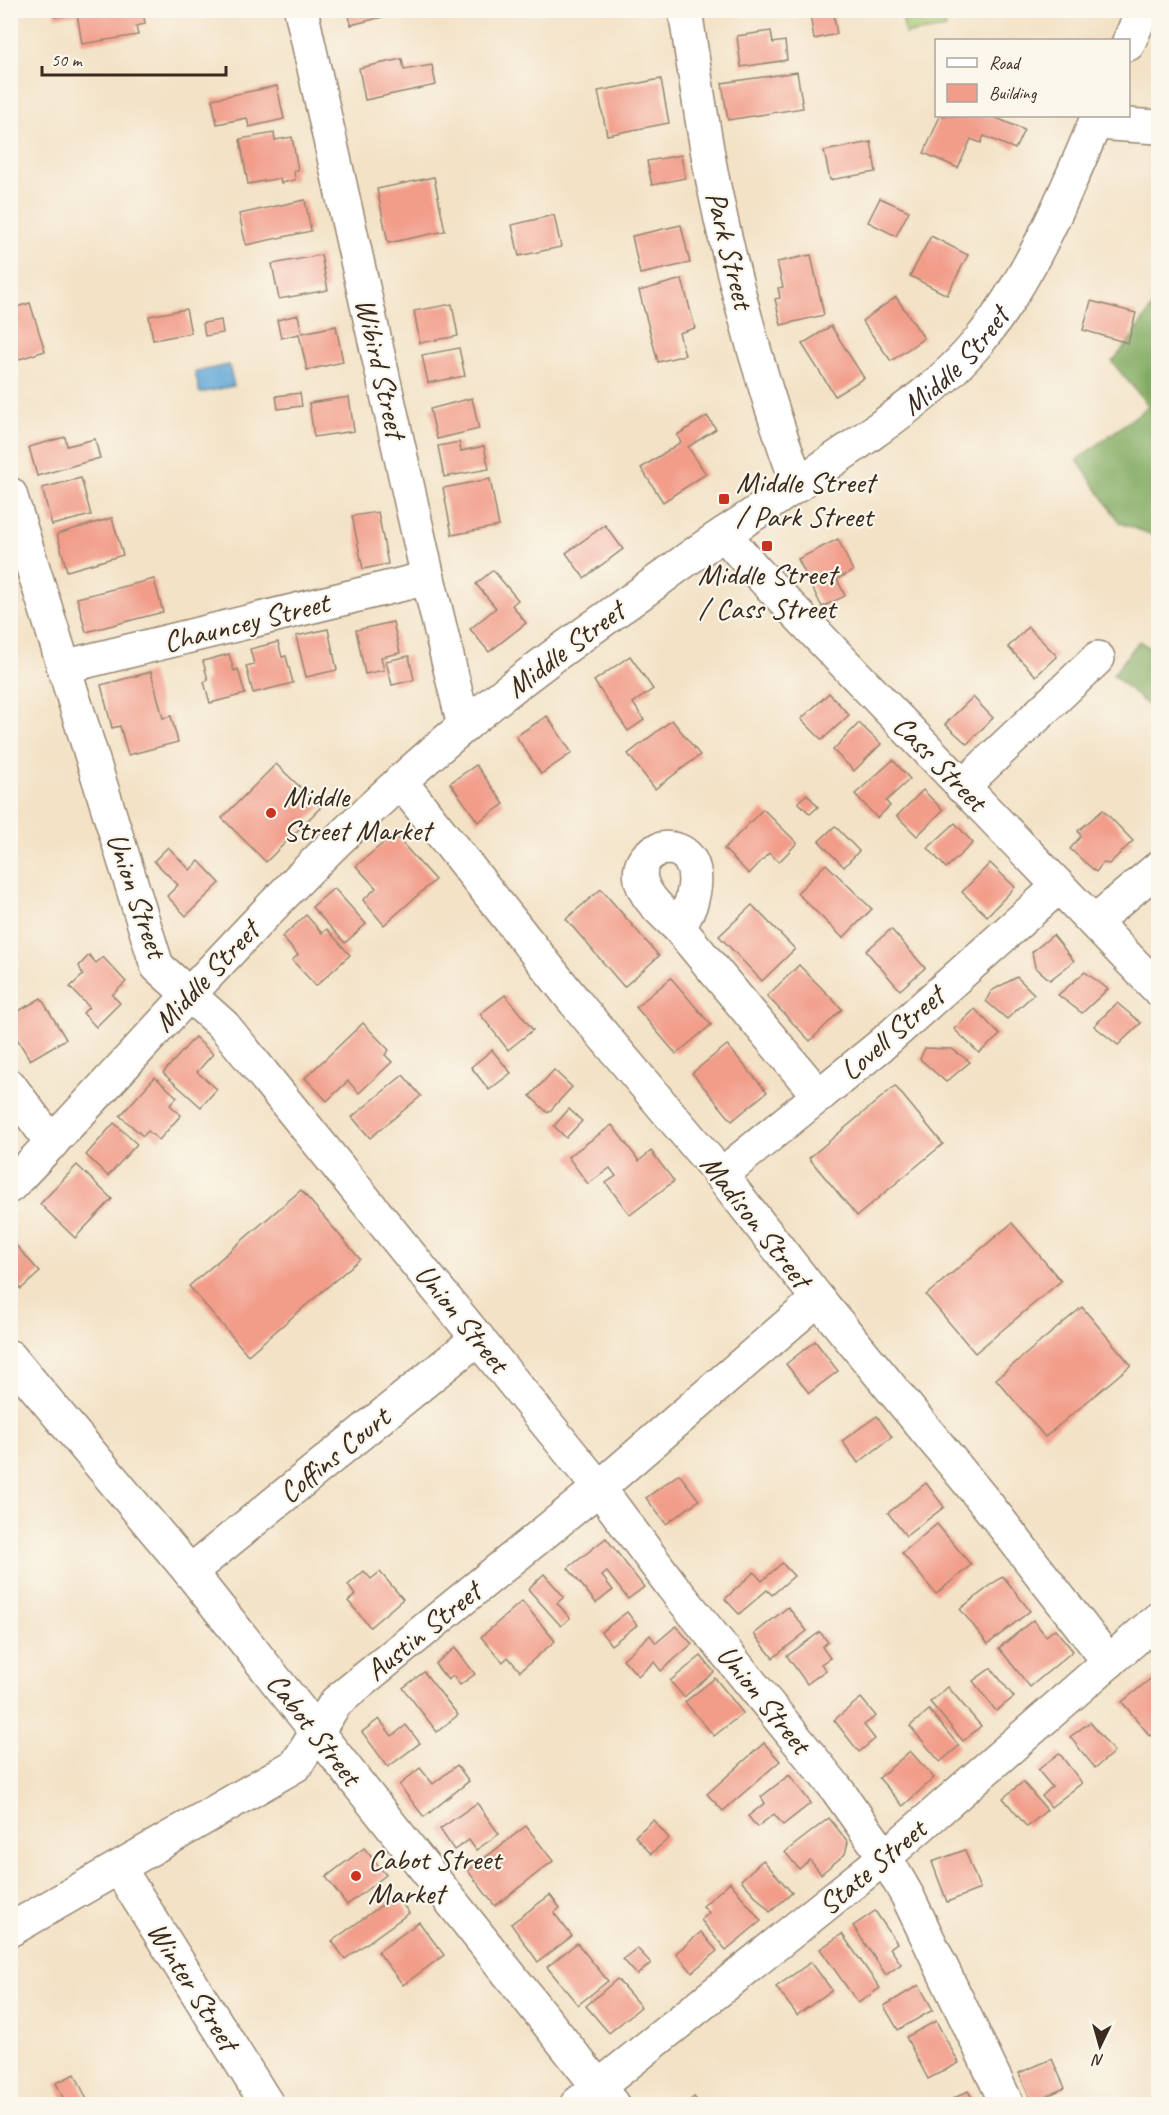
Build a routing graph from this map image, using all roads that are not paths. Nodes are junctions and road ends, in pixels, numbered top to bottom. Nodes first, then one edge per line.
1 (301, 10) edge
2 (685, 10) edge
3 (1143, 10) edge
4 (1130, 39) edge
5 (1096, 119) edge
6 (1158, 127) edge
7 (798, 484) junction
8 (10, 494) edge
9 (724, 534) junction
10 (428, 578) junction
11 (1098, 658) dead end
12 (63, 667) junction
13 (464, 726) junction
14 (400, 781) junction
15 (962, 786) junction
16 (1158, 868) edge
17 (1059, 886) junction
18 (1094, 922) junction
19 (679, 928) dead end
20 (1158, 989) edge
21 (188, 993) junction
22 (10, 1086) edge
23 (819, 1096) junction
24 (52, 1143) junction
25 (721, 1175) junction
26 (10, 1186) edge
27 (818, 1299) junction
28 (477, 1338) junction
29 (10, 1357) edge
30 (599, 1488) junction
31 (190, 1572) junction
32 (1158, 1619) edge
33 (1109, 1662) junction
34 (316, 1731) junction
35 (885, 1857) junction
36 (118, 1868) junction
37 (10, 1930) edge
38 (596, 2099) edge
39 (267, 2104) edge
40 (1007, 2104) edge

1 - 10 street, Wibird Street
2 - 7 street, Park Street
3 - 4 street
5 - 6 street
5 - 7 street, Middle Street
7 - 9 street, Middle Street
8 - 12 street, Union Street
9 - 13 street, Middle Street
9 - 15 street, Cass Street
10 - 12 street, Chauncey Street
10 - 13 street, Wibird Street
11 - 15 street
12 - 21 street, Union Street
13 - 14 street, Middle Street
14 - 21 street, Middle Street
14 - 25 street, Madison Street
15 - 17 street, Cass Street
16 - 18 street
17 - 18 street, Cass Street
17 - 23 street, Lovell Street
18 - 20 street, Cass Street
19 - 23 street
21 - 24 street, Middle Street
21 - 28 street, Union Street
22 - 24 street
23 - 25 street, Lovell Street
24 - 26 street, Middle Street
25 - 27 street, Madison Street
27 - 30 street, Austin Street
27 - 33 street, Madison Street
28 - 30 street, Union Street
28 - 31 street, Coffins Court
29 - 31 street, Cabot Street
30 - 34 street, Austin Street
30 - 35 street, Union Street
31 - 34 street, Cabot Street
32 - 33 street, State Street
33 - 35 street, State Street
34 - 36 street, Austin Street
34 - 38 street, Cabot Street
35 - 38 street, State Street
35 - 40 street, Union Street
36 - 37 street, Austin Street
36 - 39 street, Winter Street

